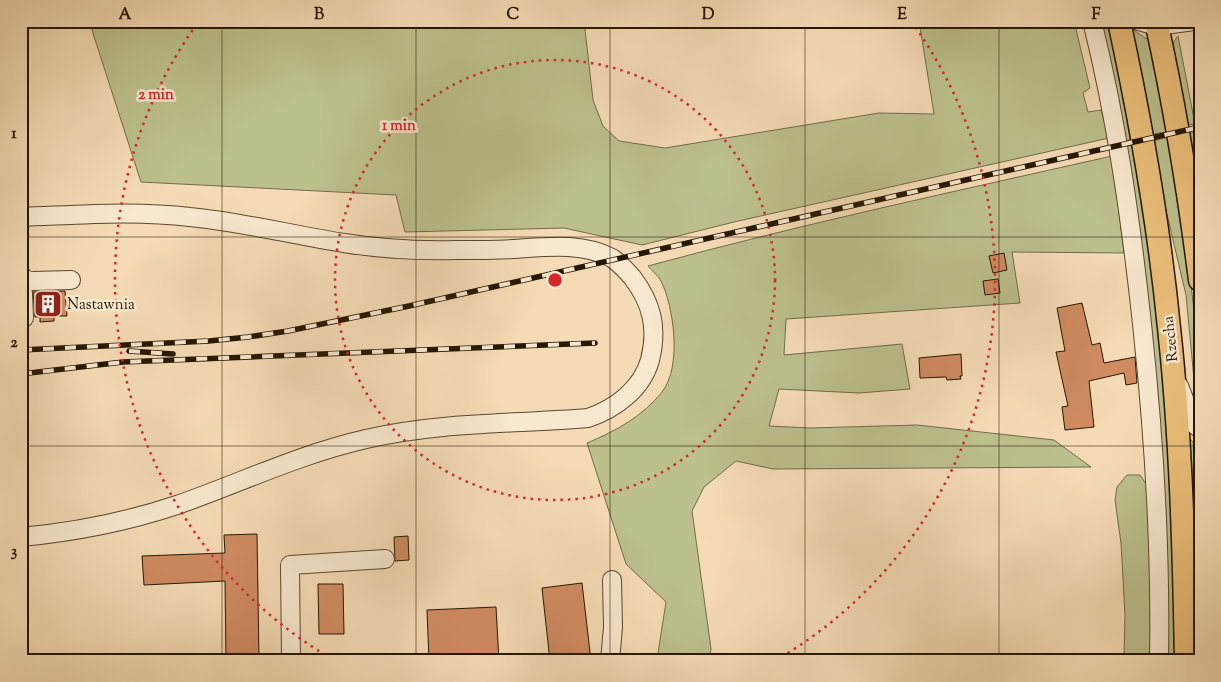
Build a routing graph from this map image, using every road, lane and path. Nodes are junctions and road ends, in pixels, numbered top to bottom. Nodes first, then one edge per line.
1 (1092, 21) edge
2 (1119, 21) edge
3 (1194, 21) edge
4 (1150, 23) edge
5 (21, 217) edge
6 (21, 280) edge
7 (71, 280) dead end
8 (1200, 280) edge
9 (21, 318) edge
10 (1174, 372) junction
11 (1200, 429) edge
12 (21, 537) edge
13 (385, 559) dead end
14 (612, 580) dead end
15 (291, 661) edge
16 (610, 661) edge
17 (1159, 661) edge
18 (1186, 661) edge

1 - 17 street
2 - 10 main road, Rzecha
3 - 4 street
4 - 8 main road
5 - 12 street
6 - 7 street
6 - 9 street
10 - 11 street
10 - 18 main road, Rzecha
13 - 15 street
14 - 16 street

